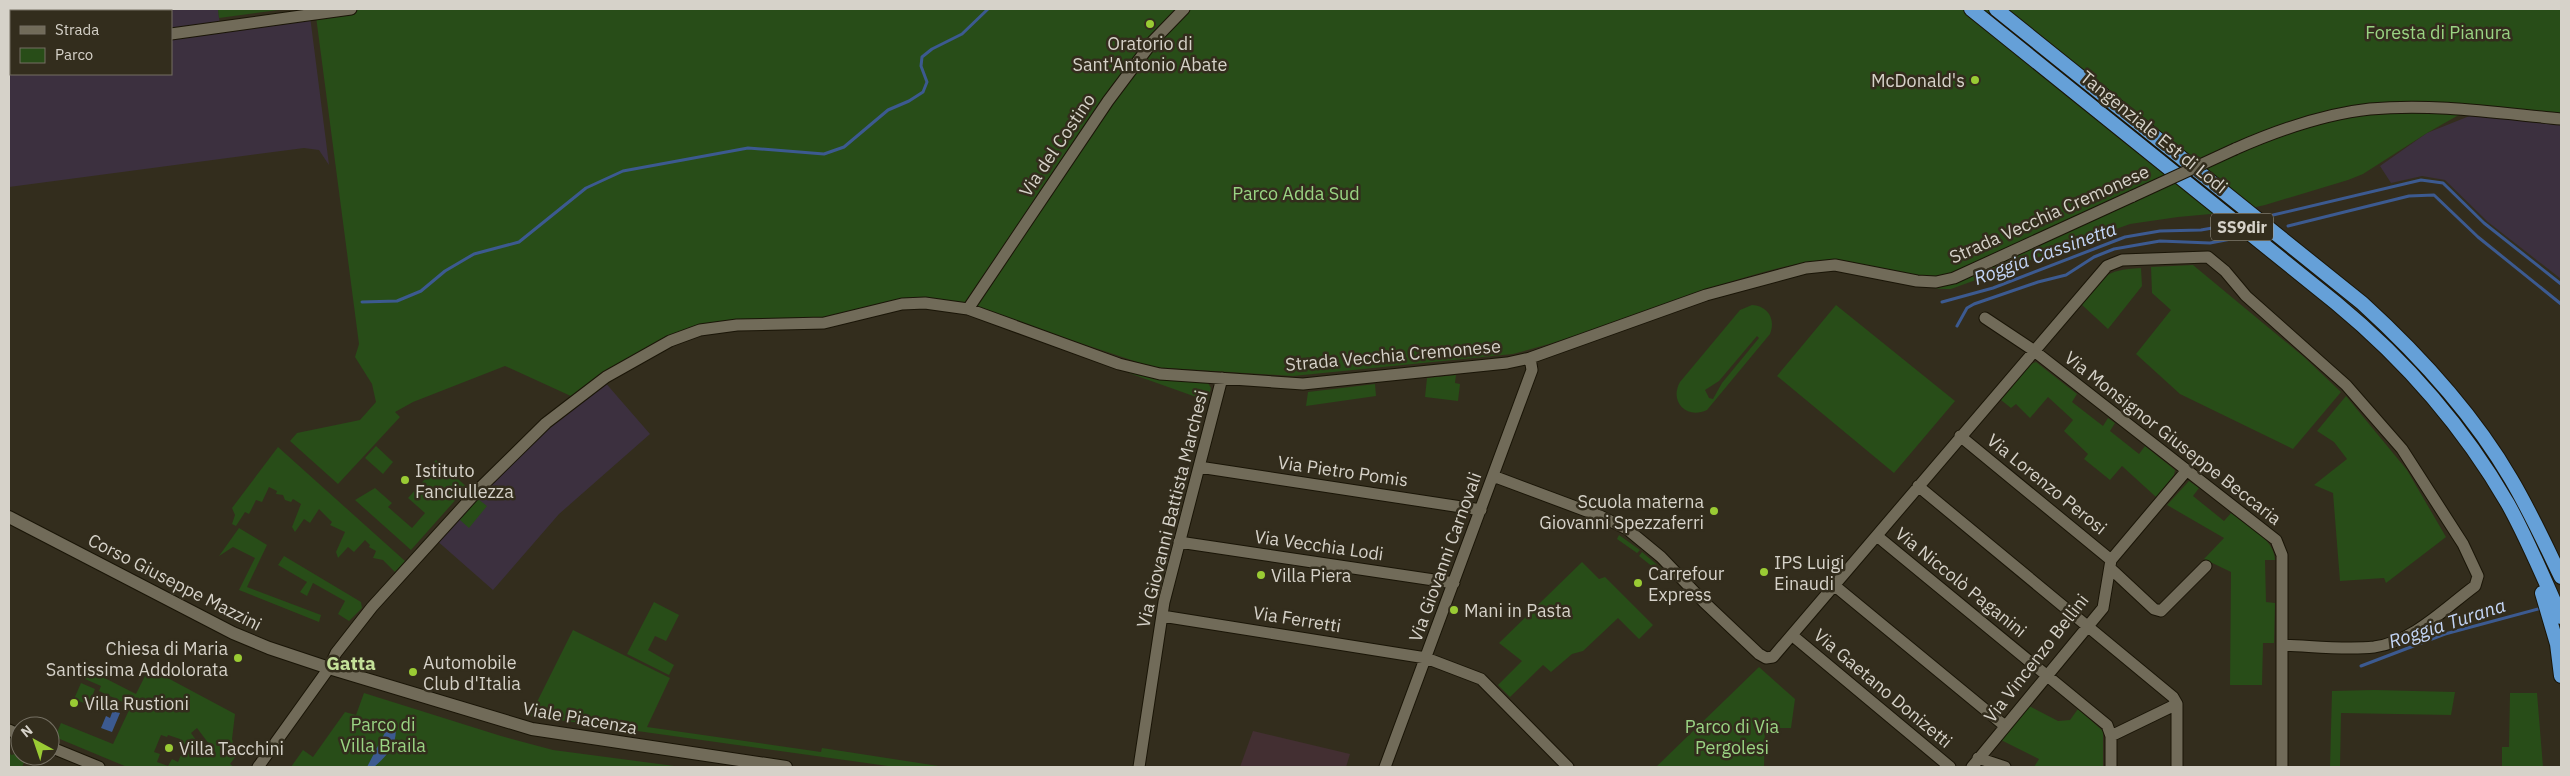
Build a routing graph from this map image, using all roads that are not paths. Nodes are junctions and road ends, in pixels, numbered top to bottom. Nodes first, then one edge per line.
1 (351, 9) edge
2 (1184, 9) edge
3 (1971, 9) edge
4 (1996, 9) edge
5 (172, 34) edge
6 (2561, 119) edge
7 (968, 309) junction
8 (1985, 318) dead end
9 (2033, 350) junction
10 (1530, 358) junction
11 (1222, 378) junction
12 (1960, 436) junction
13 (1199, 467) junction
14 (2187, 470) junction
15 (1493, 476) junction
16 (1918, 486) junction
17 (1481, 510) junction
18 (2531, 514) junction
19 (9, 517) edge
20 (2524, 535) junction
21 (1877, 536) junction
22 (1180, 542) junction
23 (2561, 555) edge
24 (2110, 564) junction
25 (2206, 566) dead end
26 (2561, 577) edge
27 (1454, 583) junction
28 (1835, 586) junction
29 (1162, 616) junction
30 (2561, 617) edge
31 (2089, 626) junction
32 (1793, 636) junction
33 (2282, 645) junction
34 (1426, 658) junction
35 (329, 668) junction
36 (2048, 675) junction
37 (2561, 676) edge
38 (372, 682) joint
39 (2177, 704) junction
40 (2005, 726) junction
41 (2111, 736) junction
42 (60, 751) edge
43 (1975, 763) edge
44 (99, 767) edge
45 (258, 767) edge
46 (782, 767) edge
47 (786, 767) edge
48 (1138, 767) edge
49 (1386, 767) edge
50 (1568, 767) edge
51 (1950, 767) edge
52 (2005, 767) edge
53 (2111, 767) edge
54 (2177, 767) edge
55 (2282, 767) edge

1 - 5 street
2 - 7 street, Via del Costino
3 - 20 highway, Tangenziale Est di Lodi / SS9dir
4 - 18 highway, Tangenziale Est di Lodi / SS9dir
6 - 10 street, Strada Vecchia Cremonese, bridge
7 - 11 street, Strada Vecchia Cremonese
7 - 35 street, Strada Vecchia Cremonese
8 - 9 street, Via Monsignor Giuseppe Beccaria
9 - 12 street
9 - 14 street, Via Monsignor Giuseppe Beccaria
9 - 33 street
10 - 11 street, Strada Vecchia Cremonese
10 - 15 street, Via Giovanni Carnovali
11 - 13 street, Via Giovanni Battista Marchesi
12 - 16 street
12 - 24 street, Via Lorenzo Perosi
13 - 17 street, Via Pietro Pomis
13 - 22 street, Via Giovanni Battista Marchesi
14 - 24 street
14 - 33 street, Via Monsignor Giuseppe Beccaria
15 - 17 street, Via Giovanni Carnovali
15 - 32 street
16 - 21 street
16 - 31 street
17 - 27 street, Via Giovanni Carnovali
18 - 23 highway
18 - 26 highway, Tangenziale Est di Lodi / SS9dir
19 - 35 street, Corso Giuseppe Mazzini
20 - 30 highway, Tangenziale Est di Lodi / SS9dir
20 - 37 highway
21 - 28 street
21 - 36 street, Via Niccolò Paganini
22 - 27 street, Via Vecchia Lodi
22 - 29 street, Via Giovanni Battista Marchesi
24 - 25 street, Via Lorenzo Perosi
24 - 31 street, Via Vincenzo Bellini
27 - 34 street, Via Giovanni Carnovali
28 - 32 street
28 - 40 street
29 - 34 street, Via Ferretti
29 - 48 street, Via Giovanni Battista Marchesi
31 - 36 street, Via Vincenzo Bellini
31 - 39 street
32 - 51 street, Via Gaetano Donizetti
33 - 55 street, Via Monsignor Giuseppe Beccaria
34 - 49 street, Via Giovanni Carnovali
34 - 50 street, Via Ferretti
35 - 38 street, Corso Giuseppe Mazzini
35 - 45 street, Strada Vecchia Cremonese
36 - 40 street, Via Vincenzo Bellini
36 - 41 street, Via Niccolò Paganini
38 - 46 street, Viale Piacenza
39 - 41 street
39 - 54 street
40 - 43 street, Via Vincenzo Bellini
41 - 53 street
42 - 44 street
43 - 52 street
46 - 47 street, Viale Piacenza

